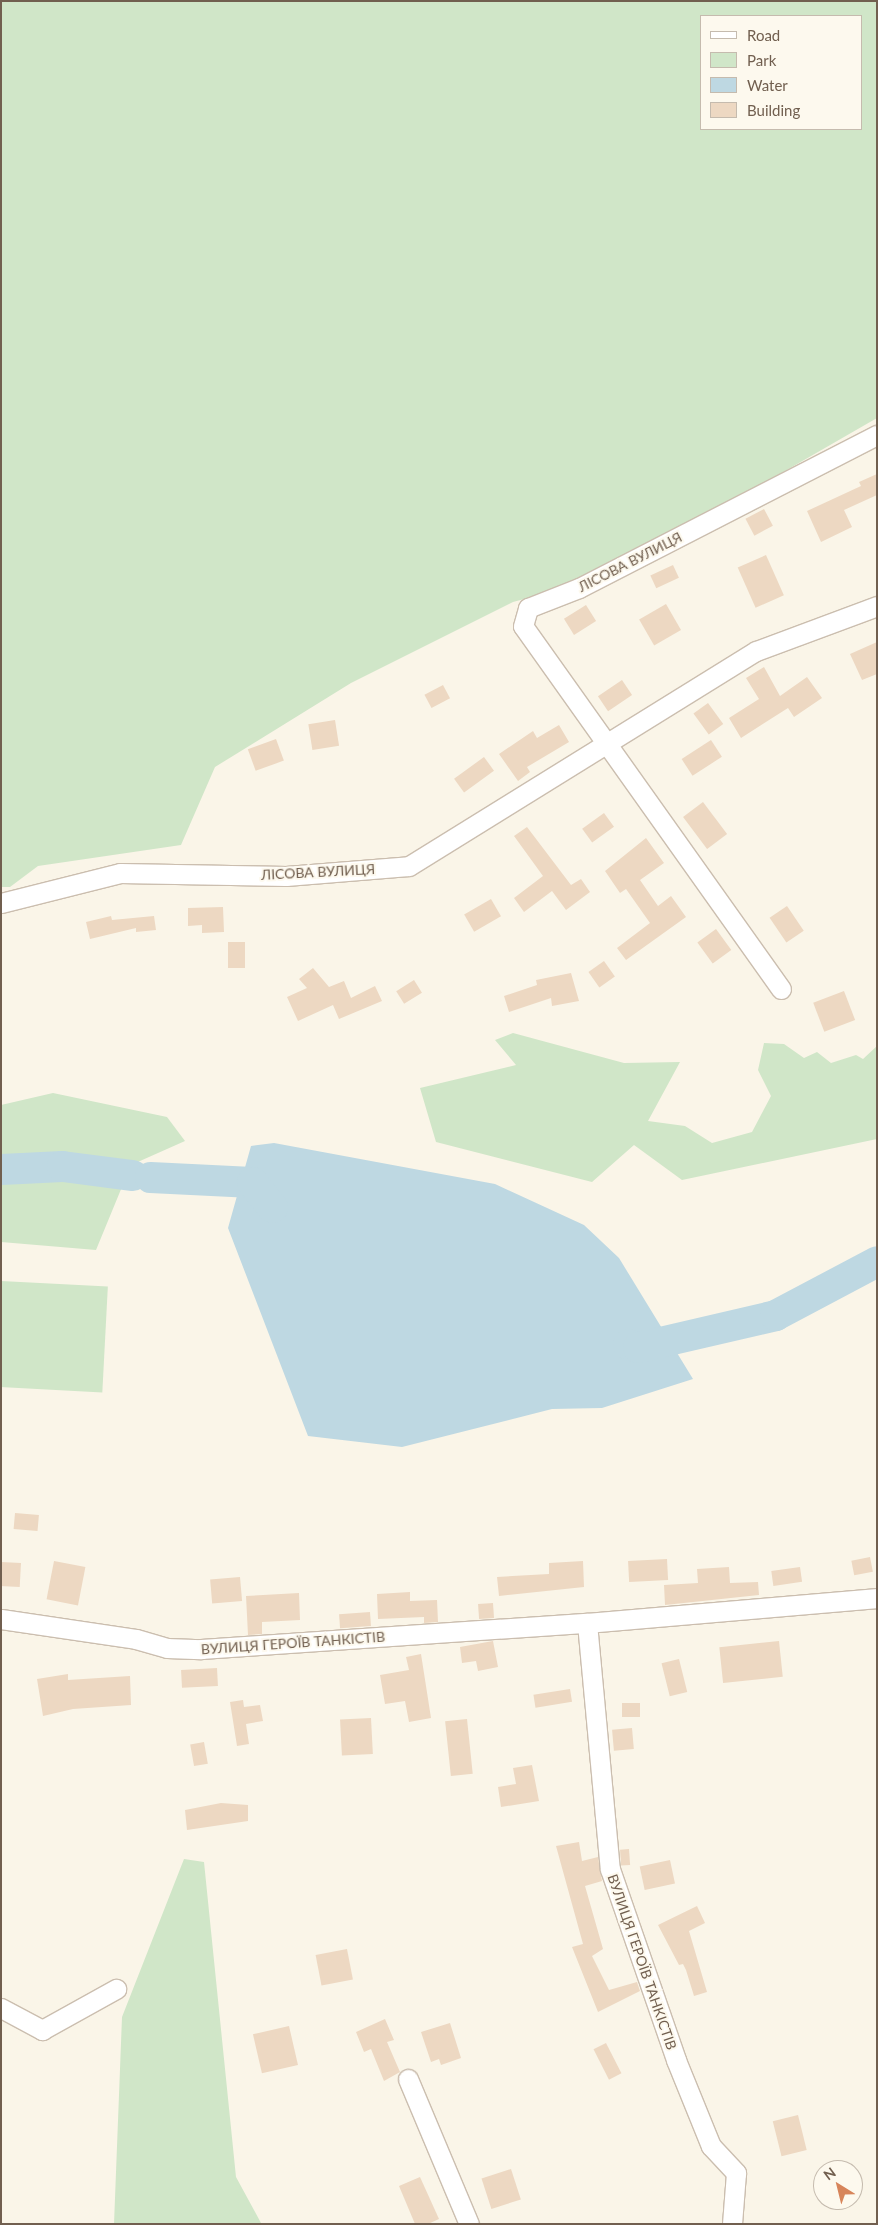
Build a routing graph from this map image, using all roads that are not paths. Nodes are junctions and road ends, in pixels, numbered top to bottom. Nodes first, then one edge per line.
1 (877, 434) edge
2 (877, 606) edge
3 (606, 748) junction
4 (1, 903) edge
5 (781, 989) dead end
6 (877, 1598) edge
7 (1, 1619) edge
8 (587, 1623) junction
9 (116, 1989) dead end
10 (1, 2008) edge
11 (408, 2079) dead end
12 (469, 2224) edge
13 (732, 2224) edge

1 - 3 street, ЛІСОВА ВУЛИЦЯ
2 - 3 street, ЛІСОВА ВУЛИЦЯ
3 - 4 street, ЛІСОВА ВУЛИЦЯ
3 - 5 street, ЛІСОВА ВУЛИЦЯ
6 - 8 street, ВУЛИЦЯ ГЕРОЇВ ТАНКІСТІВ
7 - 8 street, ВУЛИЦЯ ГЕРОЇВ ТАНКІСТІВ
8 - 13 street, ВУЛИЦЯ ГЕРОЇВ ТАНКІСТІВ
9 - 10 street
11 - 12 street

